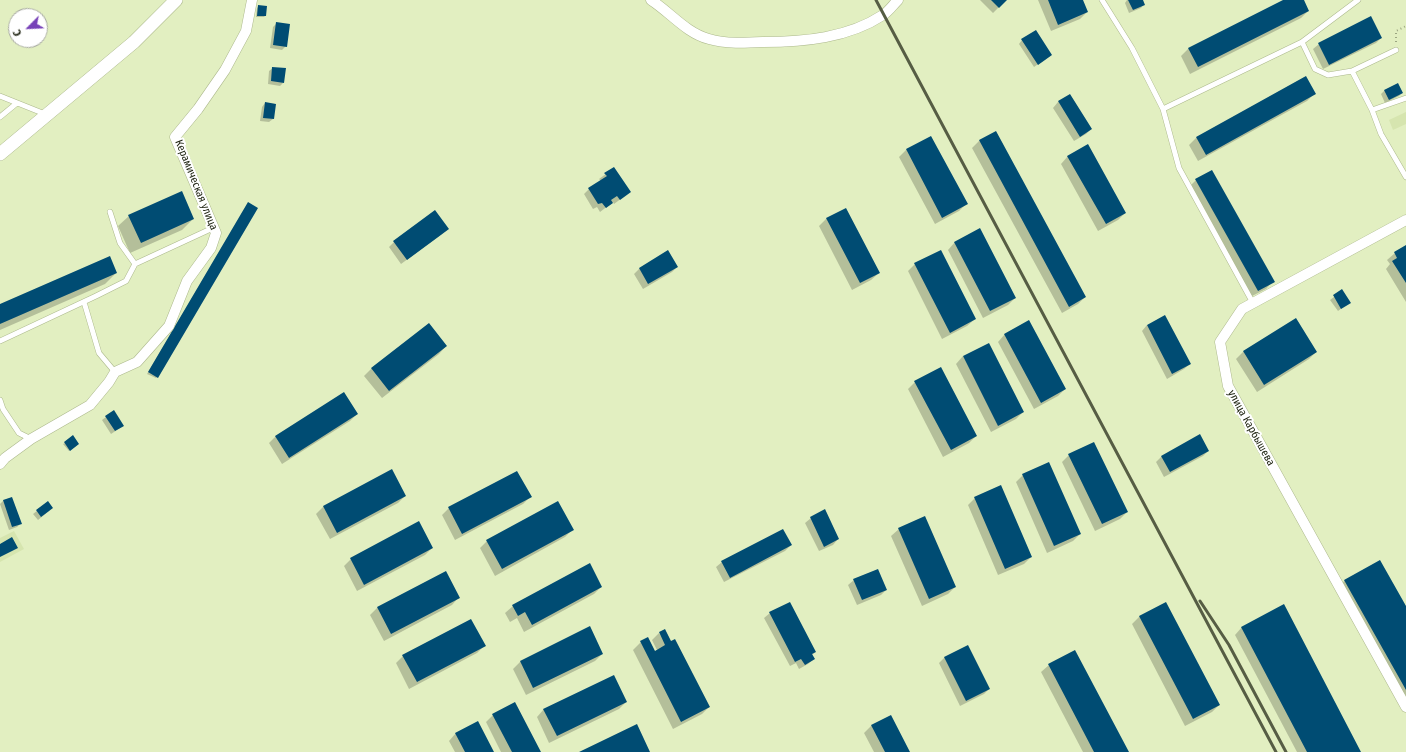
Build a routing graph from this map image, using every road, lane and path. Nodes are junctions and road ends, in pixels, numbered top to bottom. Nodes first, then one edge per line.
1 (176, 0) edge
2 (252, 0) edge
3 (651, 0) edge
4 (898, 0) edge
5 (1102, 0) edge
6 (1358, 0) edge
7 (1406, 26) edge
8 (1302, 42) junction
9 (1396, 50) joint
10 (1352, 71) junction
11 (0, 96) edge
12 (1406, 98) edge
13 (17, 103) junction
14 (1163, 109) junction
15 (1372, 110) junction
16 (48, 115) junction
17 (0, 117) edge
18 (0, 154) edge
19 (1406, 177) edge
20 (110, 212) dead end
21 (1406, 220) edge
22 (215, 227) junction
23 (135, 264) junction
24 (84, 302) junction
25 (1253, 303) junction
26 (0, 341) edge
27 (115, 372) junction
28 (0, 400) edge
29 (31, 439) junction
30 (0, 464) edge
31 (1406, 707) edge

1 - 16 street
2 - 22 street, Керамическая улица
3 - 4 street
5 - 14 lane
6 - 8 lane
7 - 9 path
8 - 10 lane
8 - 14 lane
9 - 10 lane
10 - 15 lane
11 - 13 lane
12 - 15 lane
13 - 16 lane
13 - 17 lane
14 - 25 lane
15 - 19 lane
16 - 18 street
20 - 23 lane
21 - 25 street, улица Карбышева
22 - 23 lane
22 - 27 street, Керамическая улица
23 - 24 lane
24 - 26 lane
24 - 27 lane
25 - 31 street, улица Карбышева
27 - 29 street
28 - 29 lane
29 - 30 street

